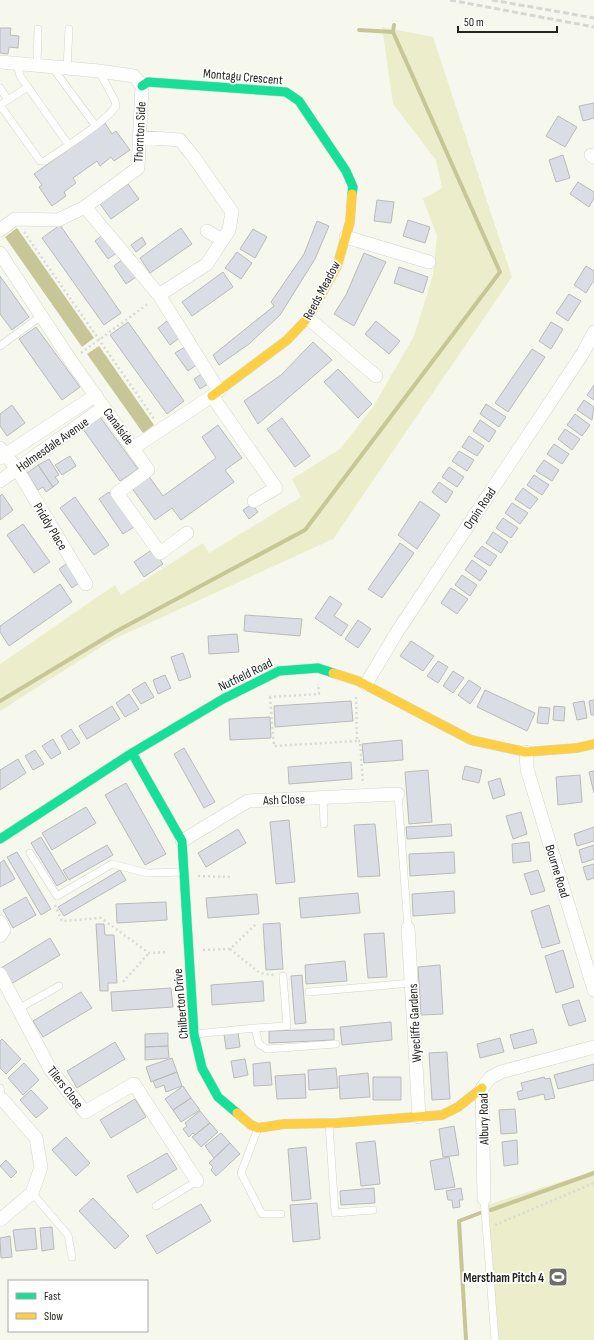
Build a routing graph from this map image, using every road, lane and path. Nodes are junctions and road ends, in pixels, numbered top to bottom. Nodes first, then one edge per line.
1 (38, 29) dead end
2 (69, 29) dead end
3 (0, 62) edge
4 (17, 64) junction
5 (37, 66) junction
6 (52, 67) junction
7 (67, 68) junction
8 (99, 71) junction
9 (142, 86) junction
10 (28, 87) junction
11 (0, 88) edge
12 (8, 100) junction
13 (0, 105) edge
14 (95, 125) junction
15 (140, 137) junction
16 (68, 144) junction
17 (85, 207) junction
18 (15, 219) junction
19 (350, 222) joint
20 (0, 230) edge
21 (207, 231) dead end
22 (226, 235) junction
23 (346, 237) junction
24 (0, 253) edge
25 (429, 262) dead end
26 (159, 295) junction
27 (41, 316) junction
28 (308, 318) junction
29 (594, 332) edge
30 (99, 340) junction
31 (0, 346) edge
32 (71, 361) junction
33 (376, 376) dead end
34 (215, 393) junction
35 (96, 395) junction
36 (104, 407) junction
37 (162, 429) junction
38 (133, 448) junction
39 (1, 454) edge
40 (17, 469) junction
41 (0, 481) edge
42 (254, 501) dead end
43 (187, 533) dead end
44 (86, 584) dead end
45 (318, 668) junction
46 (261, 680) junction
47 (362, 683) junction
48 (270, 697) junction
49 (357, 741) junction
50 (594, 744) edge
51 (526, 752) junction
52 (132, 753) junction
53 (398, 794) joint
54 (364, 796) junction
55 (323, 797) junction
56 (324, 824) dead end
57 (0, 839) edge
58 (182, 841) junction
59 (30, 853) dead end
60 (184, 874) junction
61 (233, 877) dead end
62 (57, 896) junction
63 (0, 922) edge
64 (257, 923) dead end
65 (408, 928) joint
66 (0, 936) edge
67 (230, 949) junction
68 (189, 951) junction
69 (168, 952) dead end
70 (149, 953) junction
71 (0, 974) edge
72 (282, 976) joint
73 (124, 982) dead end
74 (412, 983) junction
75 (59, 986) dead end
76 (594, 990) edge
77 (309, 992) dead end
78 (18, 1009) junction
79 (256, 1028) junction
80 (194, 1034) junction
81 (336, 1044) dead end
82 (594, 1047) edge
83 (482, 1088) junction
84 (1, 1094) edge
85 (419, 1117) junction
86 (328, 1123) junction
87 (258, 1128) junction
88 (197, 1181) joint
89 (594, 1183) edge
90 (32, 1193) junction
91 (484, 1199) joint
92 (156, 1206) dead end
93 (373, 1210) dead end
94 (281, 1214) dead end
95 (0, 1220) edge
96 (487, 1227) junction
97 (72, 1257) dead end
98 (495, 1340) edge

1 - 5 lane
2 - 7 lane
3 - 4 street, Thornton Side
4 - 5 street, Thornton Side
4 - 10 lane
5 - 6 street, Thornton Side
6 - 7 street, Thornton Side
6 - 14 lane
7 - 8 street, Thornton Side
8 - 9 street, Thornton Side
8 - 14 lane
9 - 15 street, Thornton Side
9 - 19 street, Montagu Crescent
10 - 12 lane
10 - 16 lane
11 - 12 lane
12 - 13 lane
13 - 16 lane
14 - 16 lane
15 - 17 street, Thornton Side
15 - 22 street
17 - 18 street, Thornton Side
17 - 26 street
18 - 20 street
18 - 30 path
19 - 23 street, Reeds Meadow
21 - 22 street
22 - 26 street
23 - 25 street
23 - 28 street, Reeds Meadow
24 - 27 street, Canalside
26 - 30 path
26 - 34 street
27 - 31 lane
27 - 32 street, Canalside
28 - 33 street
28 - 34 street, Reeds Meadow
29 - 47 street, Orpin Road
30 - 32 path
30 - 37 path
32 - 35 street, Canalside
34 - 37 street, Canalside
34 - 42 street
35 - 36 street, Canalside
35 - 39 street, Holmesdale Avenue
36 - 38 street, Canalside
36 - 40 street, Holmesdale Avenue
37 - 38 street, Canalside
38 - 43 street
39 - 40 street, Priddy Place
40 - 41 street, Holmesdale Avenue
40 - 44 street, Priddy Place
45 - 46 street, Nutfield Road
45 - 47 street, Nutfield Road
45 - 48 path
46 - 48 path
46 - 52 street, Nutfield Road
47 - 49 path
47 - 51 street, Nutfield Road
48 - 49 path
49 - 54 path
50 - 51 street, Nutfield Road
51 - 76 street, Bourne Road
52 - 57 street, Nutfield Road
52 - 58 street, Chilberton Drive
53 - 54 street, Ash Close
53 - 65 lane
54 - 55 street, Ash Close
55 - 56 lane
55 - 58 street, Ash Close
58 - 60 street, Chilberton Drive
59 - 62 lane
60 - 61 path
60 - 62 lane
60 - 68 street, Chilberton Drive
62 - 70 path
63 - 66 street
64 - 67 path
65 - 74 street, Wyecliffe Gardens
67 - 68 path
67 - 72 path
68 - 80 street, Chilberton Drive
69 - 70 path
70 - 73 path
71 - 78 street, Tilers Close
72 - 79 lane
74 - 77 lane
74 - 85 street, Wyecliffe Gardens
75 - 78 lane
78 - 88 street, Tilers Close
79 - 80 lane
79 - 81 lane
80 - 87 street, Chilberton Drive
82 - 83 street, Albury Road
83 - 85 street
83 - 91 street, Albury Road
84 - 90 street
85 - 86 street
86 - 87 street
86 - 93 lane
87 - 94 lane
88 - 92 lane
89 - 96 path
90 - 95 street
90 - 97 lane
91 - 96 lane
96 - 98 lane

